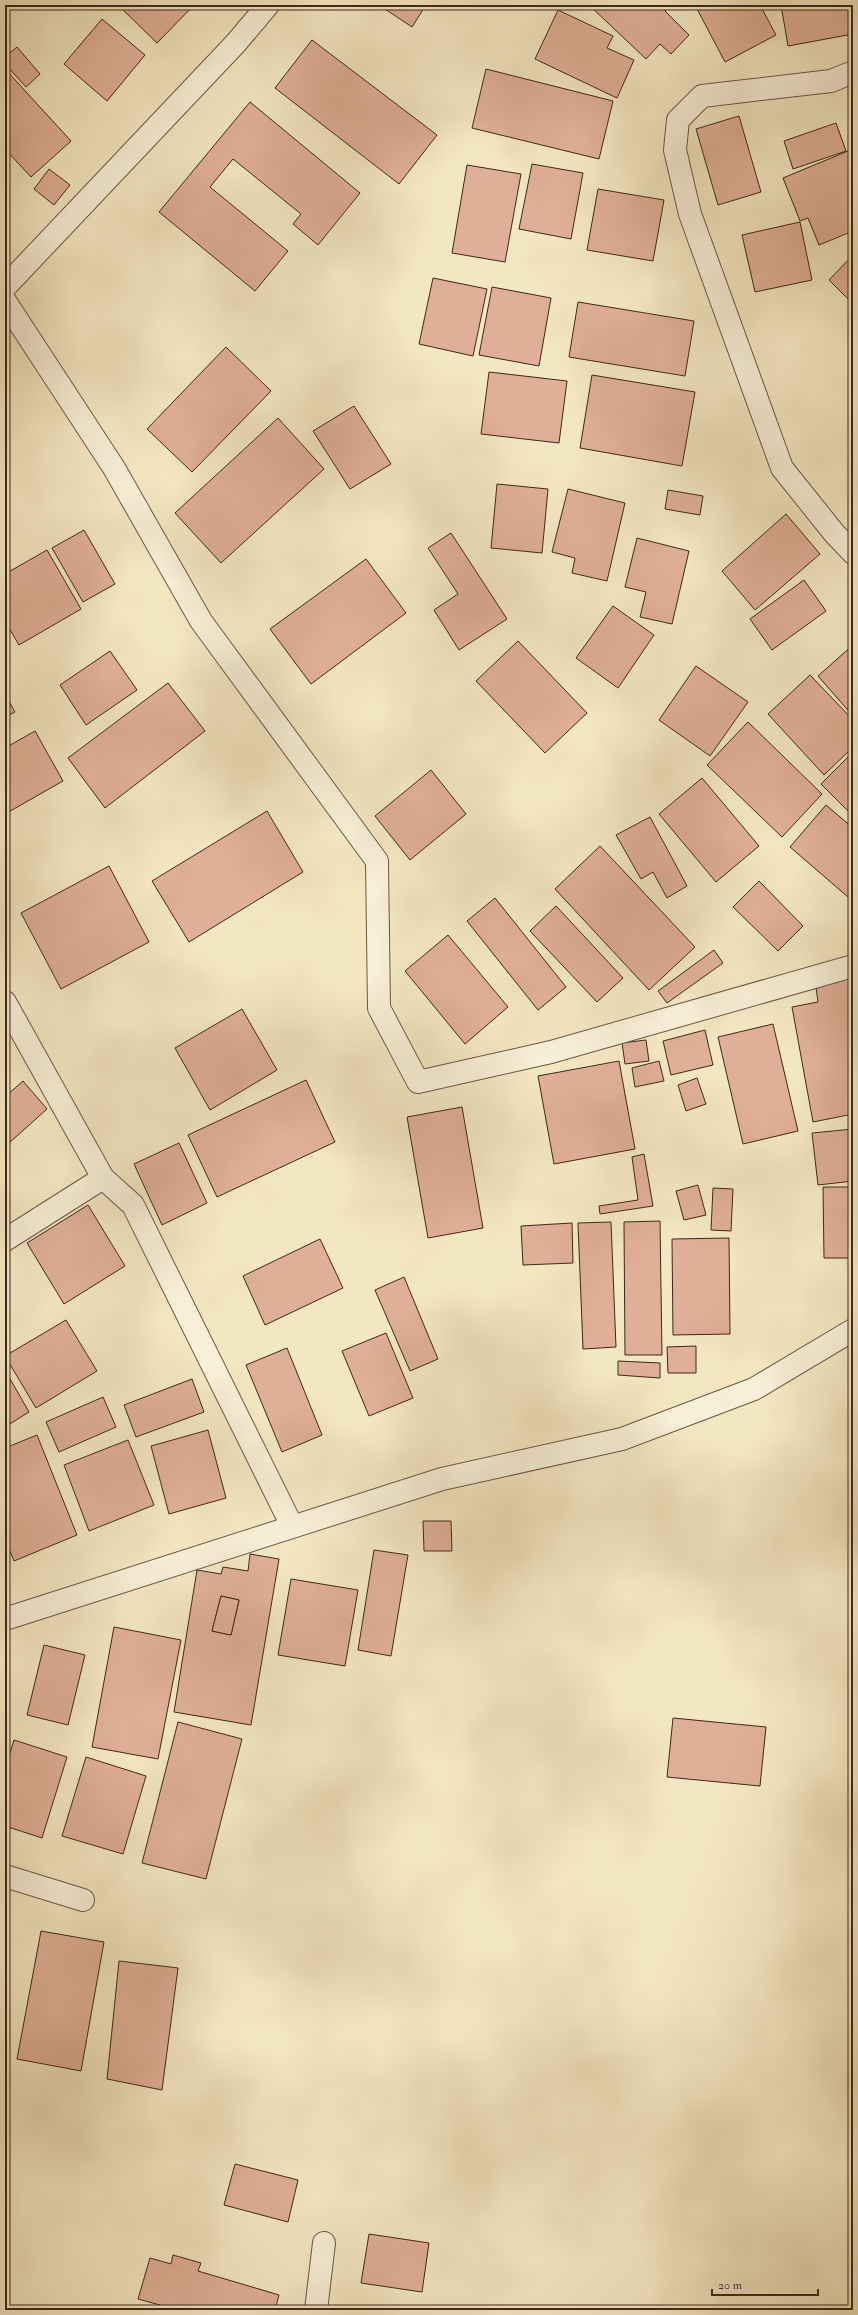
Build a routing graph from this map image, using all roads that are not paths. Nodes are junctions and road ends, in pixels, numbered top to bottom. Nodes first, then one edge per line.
1 (268, 5) edge
2 (853, 72) edge
3 (5, 287) edge
4 (5, 301) edge
5 (853, 553) edge
6 (853, 966) edge
7 (5, 1002) edge
8 (103, 1178) junction
9 (5, 1240) edge
10 (853, 1330) edge
11 (292, 1526) junction
12 (5, 1619) edge
13 (5, 1876) edge
14 (84, 1900) dead end
15 (324, 2243) dead end
16 (316, 2310) edge

1 - 3 street
2 - 5 street
4 - 6 street
7 - 8 street
8 - 9 street
8 - 11 street
10 - 11 street
11 - 12 street
13 - 14 street
15 - 16 street

